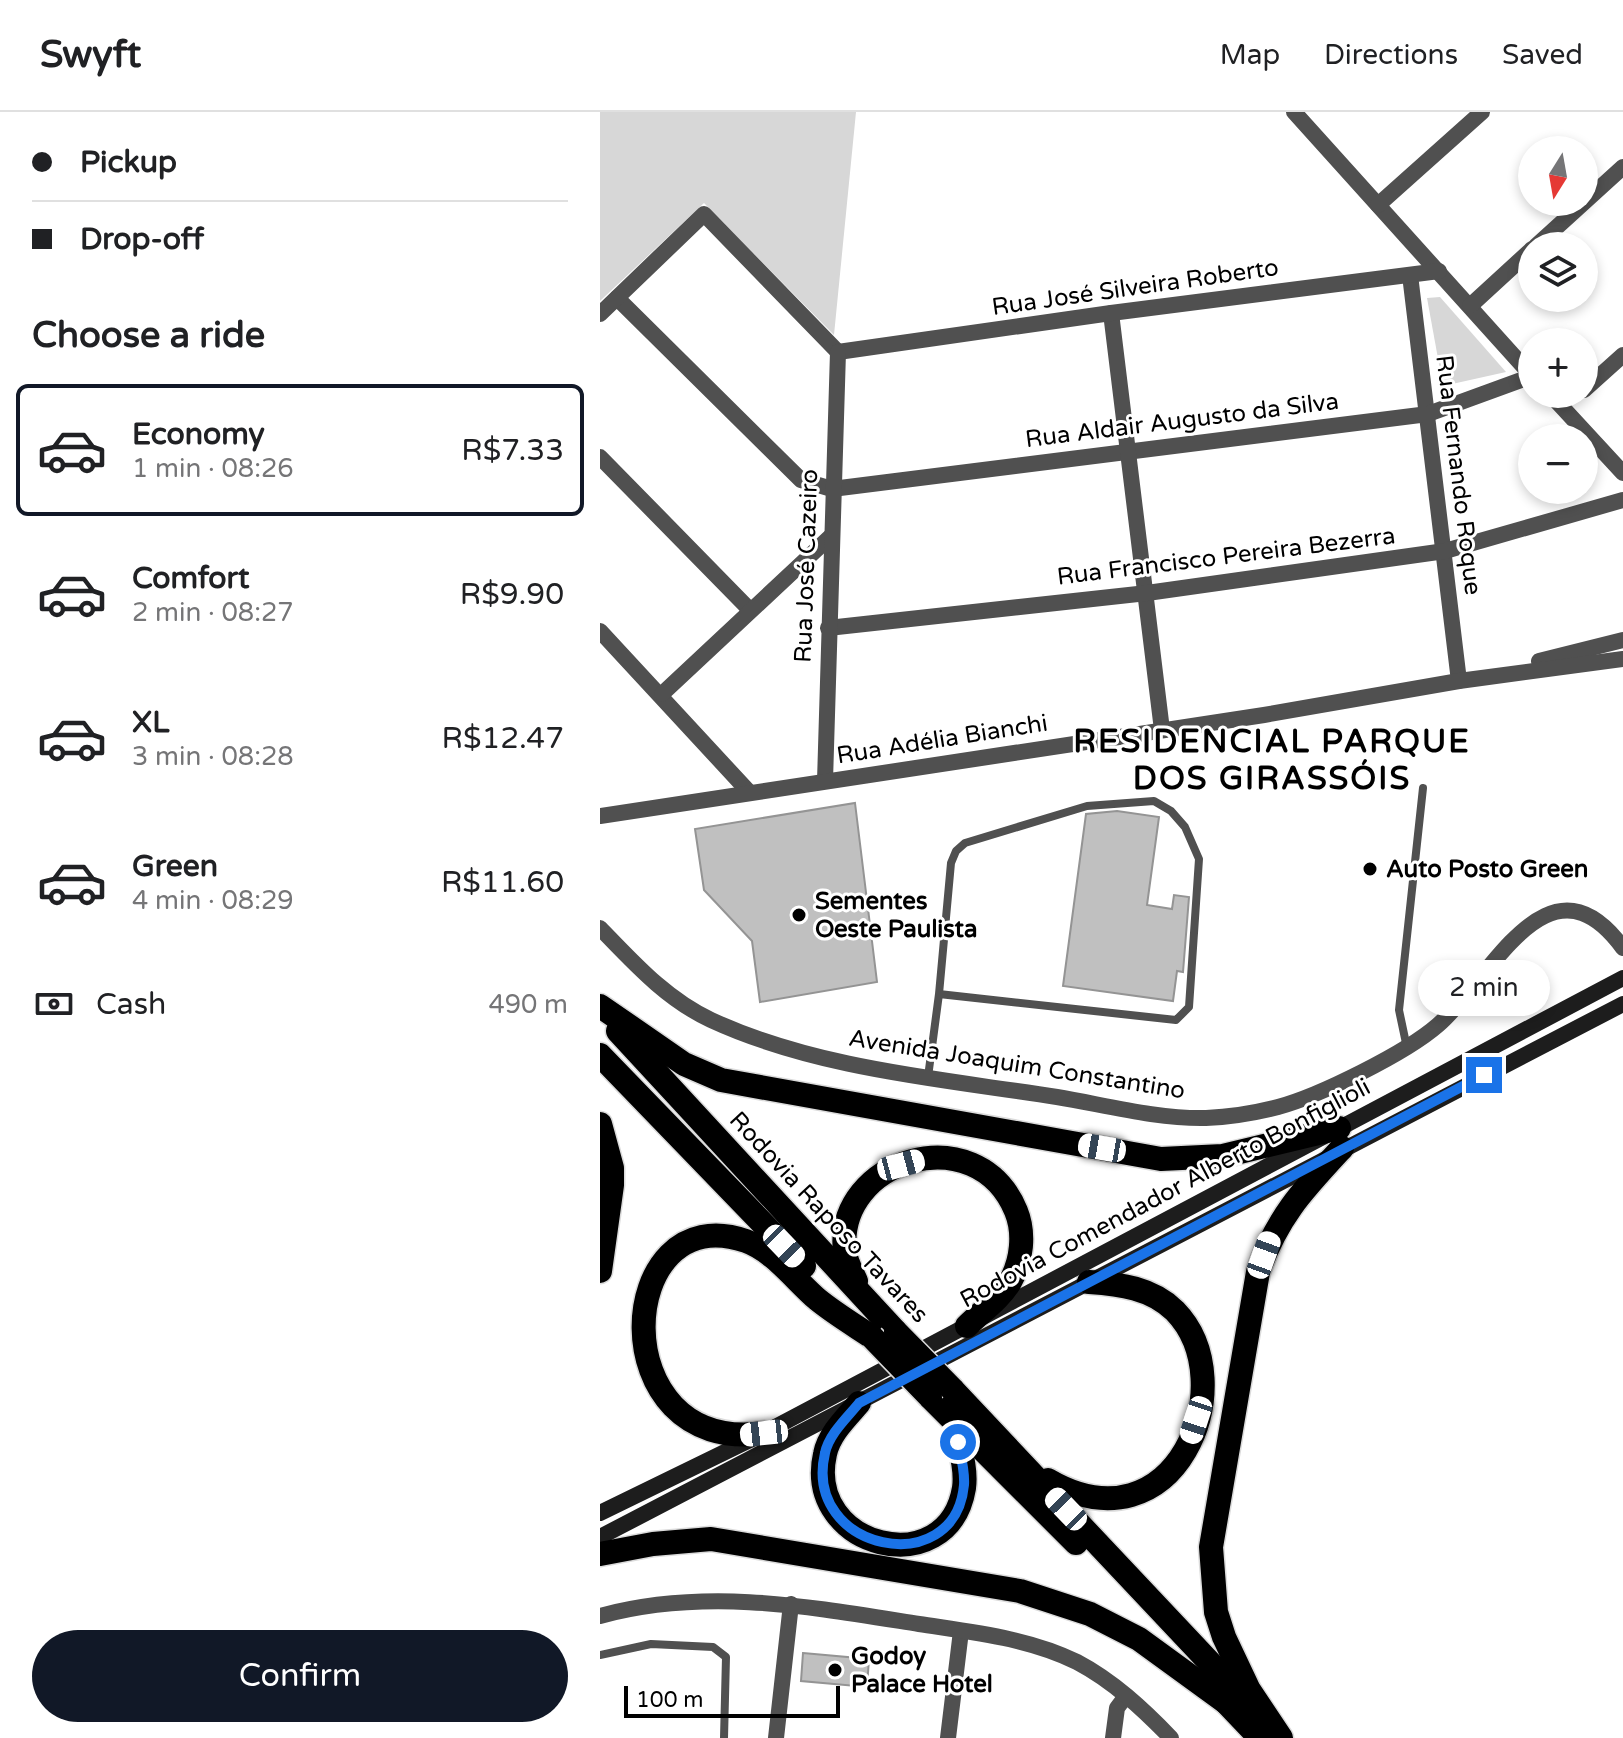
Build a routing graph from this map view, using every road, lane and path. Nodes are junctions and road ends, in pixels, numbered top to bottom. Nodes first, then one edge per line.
1 (1294, 112) edge
2 (1482, 112) edge
3 (1623, 167) edge
4 (1378, 205) junction
5 (1552, 232) edge
6 (1518, 262) edge
7 (1439, 271) junction
8 (1410, 275) junction
9 (617, 298) junction
10 (1470, 306) junction
11 (1111, 313) junction
12 (600, 314) edge
13 (838, 352) junction
14 (1623, 355) edge
15 (1518, 360) edge
16 (1598, 377) edge
17 (1518, 381) edge
18 (1564, 408) edge
19 (1428, 414) junction
20 (1127, 451) junction
21 (600, 457) edge
22 (1623, 473) edge
23 (832, 489) junction
24 (1623, 500) edge
25 (831, 536) junction
26 (1445, 551) junction
27 (1147, 593) junction
28 (749, 609) junction
29 (828, 628) junction
30 (600, 631) edge
31 (1623, 640) edge
32 (1623, 659) edge
33 (1459, 681) junction
34 (662, 694) junction
35 (1162, 730) junction
36 (825, 781) junction
37 (1423, 788) dead end
38 (749, 792) junction
39 (600, 816) edge
40 (600, 928) edge
41 (1623, 948) edge
42 (1623, 978) edge
43 (939, 994) junction
44 (1623, 1004) edge
45 (600, 1009) edge
46 (1407, 1049) junction
47 (600, 1055) edge
48 (928, 1077) junction
49 (600, 1124) edge
50 (1340, 1138) junction
51 (600, 1271) edge
52 (1089, 1282) junction
53 (860, 1293) junction
54 (967, 1326) junction
55 (884, 1334) junction
56 (941, 1393) junction
57 (859, 1403) junction
58 (954, 1421) junction
59 (764, 1433) junction
60 (1024, 1466) junction
61 (600, 1513) edge
62 (600, 1537) edge
63 (600, 1554) edge
64 (791, 1604) junction
65 (600, 1616) edge
66 (961, 1631) junction
67 (600, 1655) edge
68 (1126, 1696) junction
69 (1227, 1703) junction
70 (724, 1738) edge
71 (776, 1738) edge
72 (948, 1738) edge
73 (1113, 1738) edge
74 (1171, 1738) edge
75 (1260, 1738) edge
76 (1280, 1738) edge

1 - 4 street
2 - 4 street
3 - 5 street
4 - 7 street
6 - 10 street
7 - 8 street, Rua José Silveira Roberto
7 - 10 street
8 - 11 street, Rua José Silveira Roberto
8 - 19 street, Rua Fernando Roque
9 - 12 street
9 - 13 street
9 - 23 street
10 - 15 street
11 - 13 street, Rua José Silveira Roberto
11 - 20 street
13 - 23 street, Rua José Cazeiro
14 - 16 street
17 - 19 street, Rua Aldair Augusto da Silva
18 - 22 street
19 - 20 street, Rua Aldair Augusto da Silva
19 - 26 street, Rua Fernando Roque
20 - 23 street, Rua Aldair Augusto da Silva
20 - 27 street
21 - 28 street
23 - 25 street, Rua José Cazeiro
24 - 26 street, Rua Francisco Pereira Bezerra
25 - 28 street
25 - 29 street, Rua José Cazeiro
26 - 27 street, Rua Francisco Pereira Bezerra
26 - 33 street, Rua Fernando Roque
27 - 29 street, Rua Francisco Pereira Bezerra
27 - 35 street
28 - 34 street
29 - 36 street, Rua José Cazeiro
30 - 34 street
31 - 33 street
32 - 33 street, Rua Adélia Bianchi
33 - 35 street, Rua Adélia Bianchi
34 - 38 street
35 - 36 street, Rua Adélia Bianchi
36 - 38 street, Rua Adélia Bianchi
37 - 46 lane
38 - 39 street, Rua Adélia Bianchi
40 - 48 street, Avenida Joaquim Constantino
41 - 46 street, Avenida Joaquim Constantino
42 - 50 main road, Rodovia Comendador Alberto Bonfiglioli
43 - 43 lane
43 - 48 lane
44 - 50 main road, Rodovia Comendador Alberto Bonfiglioli
45 - 50 highway
45 - 53 highway, Rodovia Raposo Tavares
46 - 48 street, Avenida Joaquim Constantino
47 - 55 highway, Rodovia Raposo Tavares
49 - 51 highway
50 - 52 main road, Rodovia Comendador Alberto Bonfiglioli
50 - 54 main road, Rodovia Comendador Alberto Bonfiglioli
50 - 76 highway
52 - 57 main road, Rodovia Comendador Alberto Bonfiglioli
52 - 60 highway
53 - 54 highway
53 - 55 highway, Rodovia Raposo Tavares
54 - 59 main road, Rodovia Comendador Alberto Bonfiglioli
55 - 56 highway, Rodovia Raposo Tavares, bridge
55 - 59 highway
56 - 58 highway, Rodovia Raposo Tavares
56 - 60 highway, Rodovia Raposo Tavares
57 - 58 highway
57 - 62 main road, Rodovia Comendador Alberto Bonfiglioli
58 - 69 highway, Rodovia Raposo Tavares
59 - 61 main road, Rodovia Comendador Alberto Bonfiglioli
60 - 76 highway, Rodovia Raposo Tavares
63 - 69 highway
64 - 65 street
64 - 66 street
64 - 71 street
66 - 68 street
66 - 72 street
67 - 70 lane
68 - 73 street
68 - 74 street
69 - 75 highway, Rodovia Raposo Tavares

